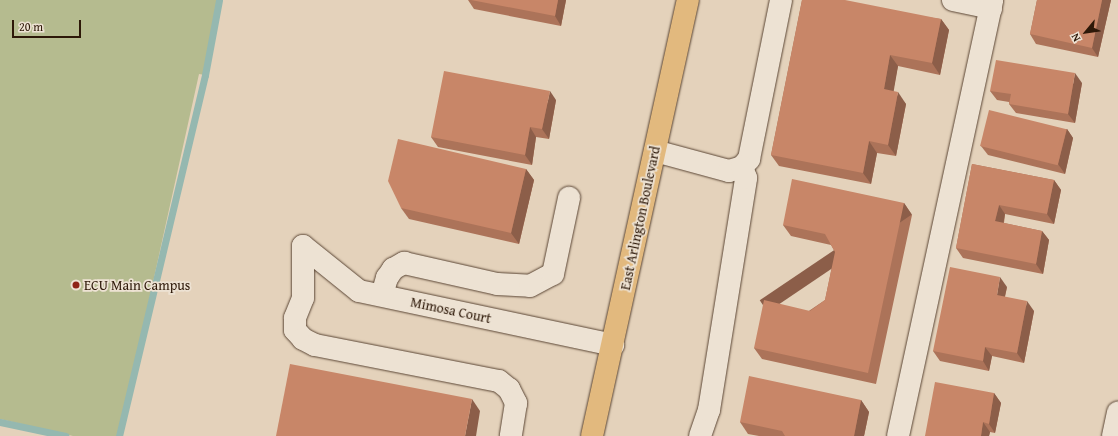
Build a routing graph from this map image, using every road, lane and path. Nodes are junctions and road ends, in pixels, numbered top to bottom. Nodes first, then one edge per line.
1 (688, 0) edge
2 (781, 0) edge
3 (953, 0) edge
4 (992, 4) edge
5 (655, 151) junction
6 (742, 167) junction
7 (569, 198) dead end
8 (498, 284) junction
9 (382, 296) junction
10 (497, 320) junction
11 (613, 345) junction
12 (1118, 413) edge
13 (511, 436) edge
14 (592, 436) edge
15 (700, 436) edge
16 (898, 436) edge
17 (1113, 436) edge

1 - 5 main road, East Arlington Boulevard
2 - 6 street
3 - 4 street
4 - 16 street
5 - 6 street
5 - 11 main road, East Arlington Boulevard
6 - 15 street
7 - 8 street
8 - 9 street
8 - 10 street
9 - 10 street, Mimosa Court
9 - 13 street, Mimosa Court
10 - 11 street, Mimosa Court
11 - 14 main road, East Arlington Boulevard
12 - 17 street

